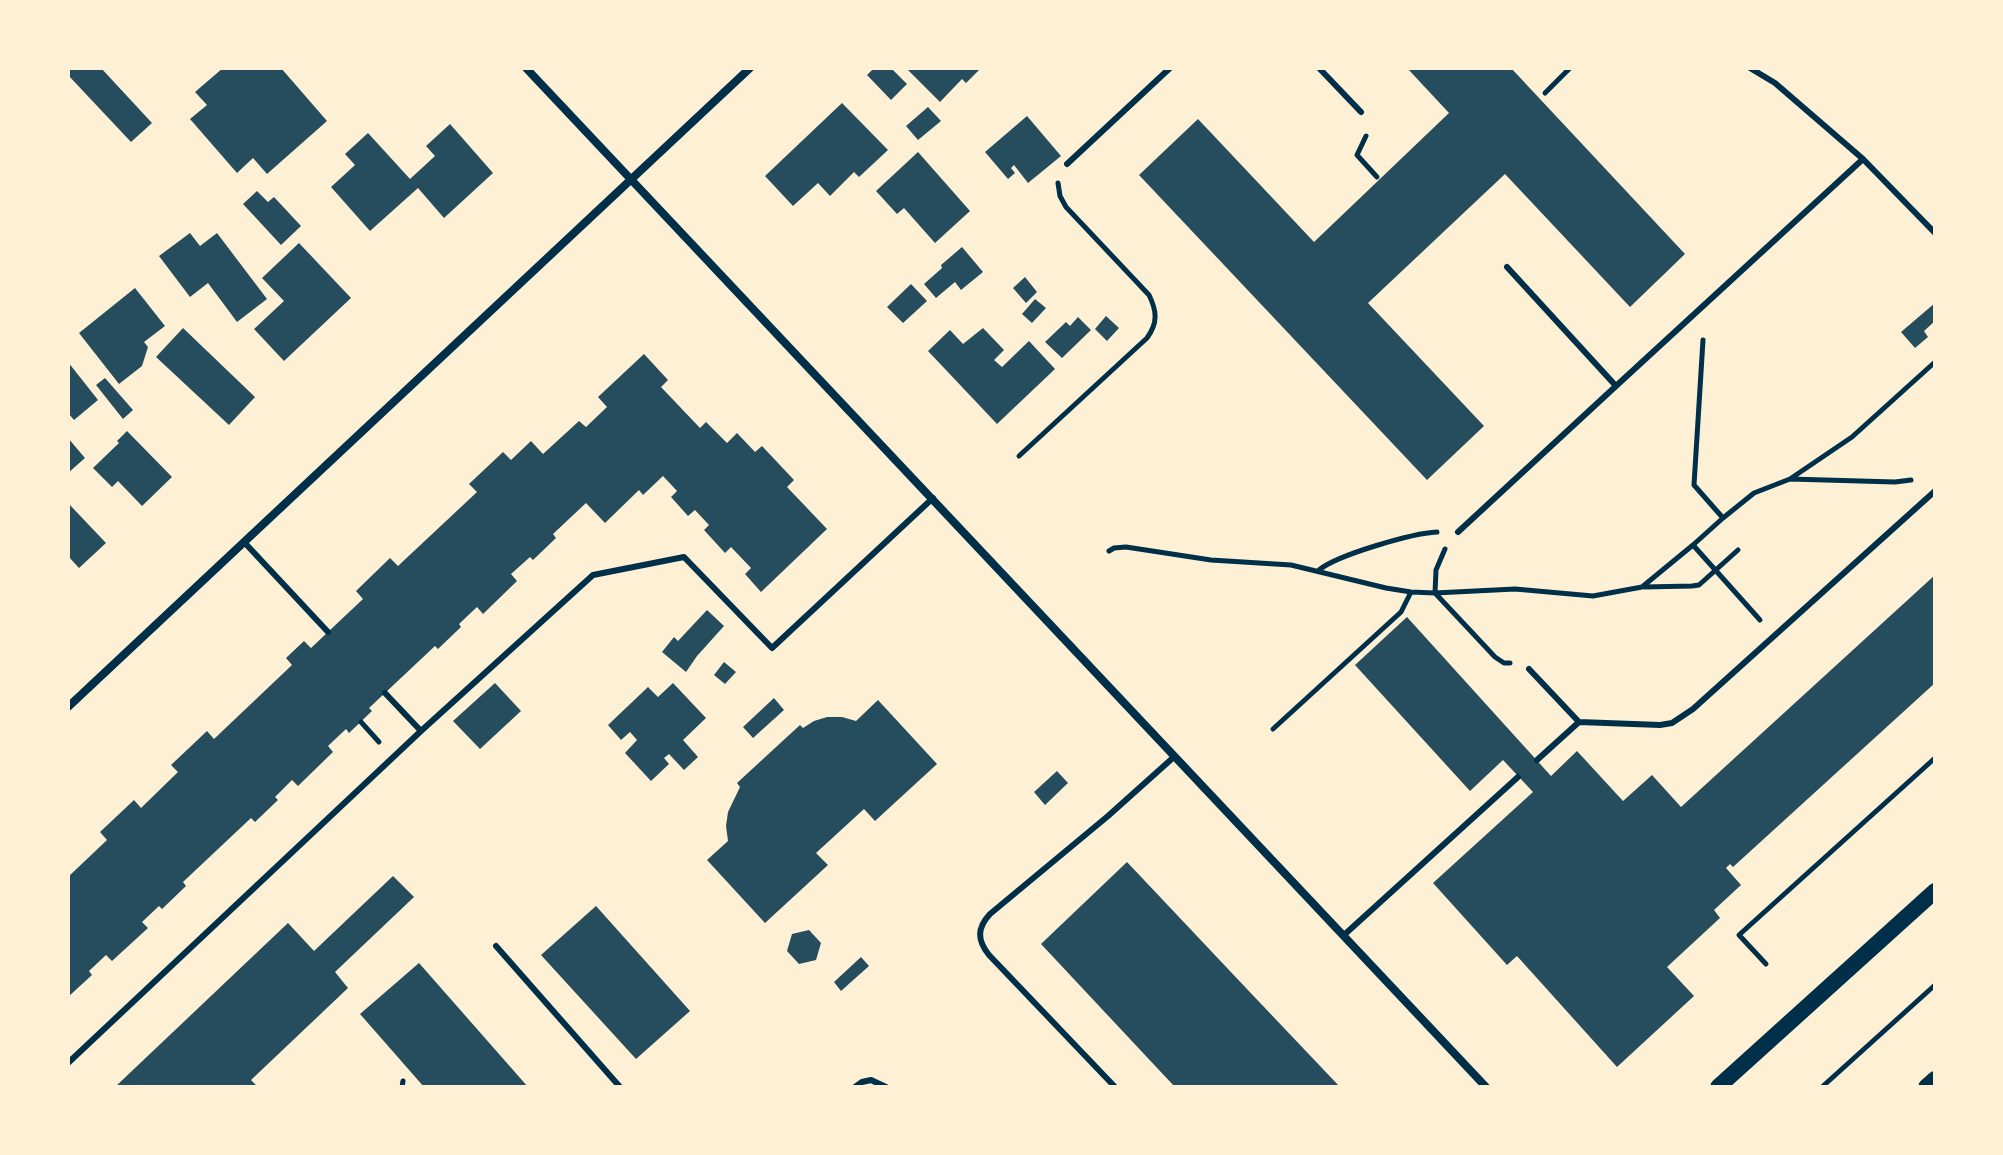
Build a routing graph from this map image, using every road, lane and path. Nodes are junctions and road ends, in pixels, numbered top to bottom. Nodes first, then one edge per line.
1 (526, 68) edge
2 (750, 68) edge
3 (1170, 68) edge
4 (1319, 68) edge
5 (1570, 68) edge
6 (1750, 68) edge
7 (1545, 93) dead end
8 (1361, 112) joint
9 (1863, 159) junction
10 (1067, 164) joint
11 (1377, 177) dead end
12 (631, 179) junction
13 (1935, 233) edge
14 (1507, 267) dead end
15 (1705, 303) junction
16 (1935, 362) edge
17 (1616, 386) junction
18 (1019, 456) dead end
19 (1790, 479) junction
20 (1914, 479) dead end
21 (1935, 491) edge
22 (933, 498) junction
23 (1723, 518) junction
24 (1458, 532) junction
25 (244, 542) junction
26 (1693, 545) junction
27 (1738, 550) dead end
28 (1109, 551) dead end
29 (1318, 571) junction
30 (1715, 571) junction
31 (1642, 587) junction
32 (1411, 592) junction
33 (1435, 593) junction
34 (328, 632) dead end
35 (1775, 636) junction
36 (1529, 669) joint
37 (385, 693) dead end
38 (68, 707) edge
39 (361, 722) dead end
40 (1579, 722) junction
41 (1273, 729) dead end
42 (421, 731) junction
43 (378, 740) dead end
44 (1175, 756) junction
45 (1935, 758) edge
46 (1537, 760) dead end
47 (1518, 777) dead end
48 (1935, 891) edge
49 (1344, 935) junction
50 (496, 946) dead end
51 (1766, 964) dead end
52 (1935, 985) edge
53 (68, 1063) edge
54 (1935, 1079) edge
55 (620, 1087) edge
56 (855, 1087) edge
57 (886, 1087) edge
58 (1115, 1087) edge
59 (1486, 1087) edge
60 (1718, 1087) edge
61 (1822, 1087) edge
62 (1926, 1087) edge

1 - 12 street
2 - 12 street
3 - 10 lane
4 - 8 lane
5 - 7 path
6 - 9 lane
8 - 11 path
9 - 13 lane
9 - 15 lane
10 - 18 path
12 - 22 street
12 - 25 street
14 - 17 lane
15 - 17 lane
15 - 23 path
16 - 19 path
17 - 24 lane
19 - 20 path
19 - 23 path
21 - 35 lane
22 - 42 lane
22 - 44 street
23 - 26 path
24 - 29 path
24 - 33 path
25 - 34 lane
25 - 38 street
26 - 30 path
26 - 31 path
27 - 30 path
28 - 29 path
29 - 32 path
30 - 31 path
30 - 35 path
31 - 33 path
32 - 33 path
32 - 41 path
33 - 36 path
35 - 40 lane
36 - 40 lane
37 - 42 lane
39 - 43 path
40 - 46 lane
42 - 53 lane
44 - 49 street
44 - 58 lane
45 - 51 path
47 - 49 lane
48 - 60 main road
49 - 59 street
50 - 55 lane
52 - 61 path
54 - 62 main road
56 - 57 lane

